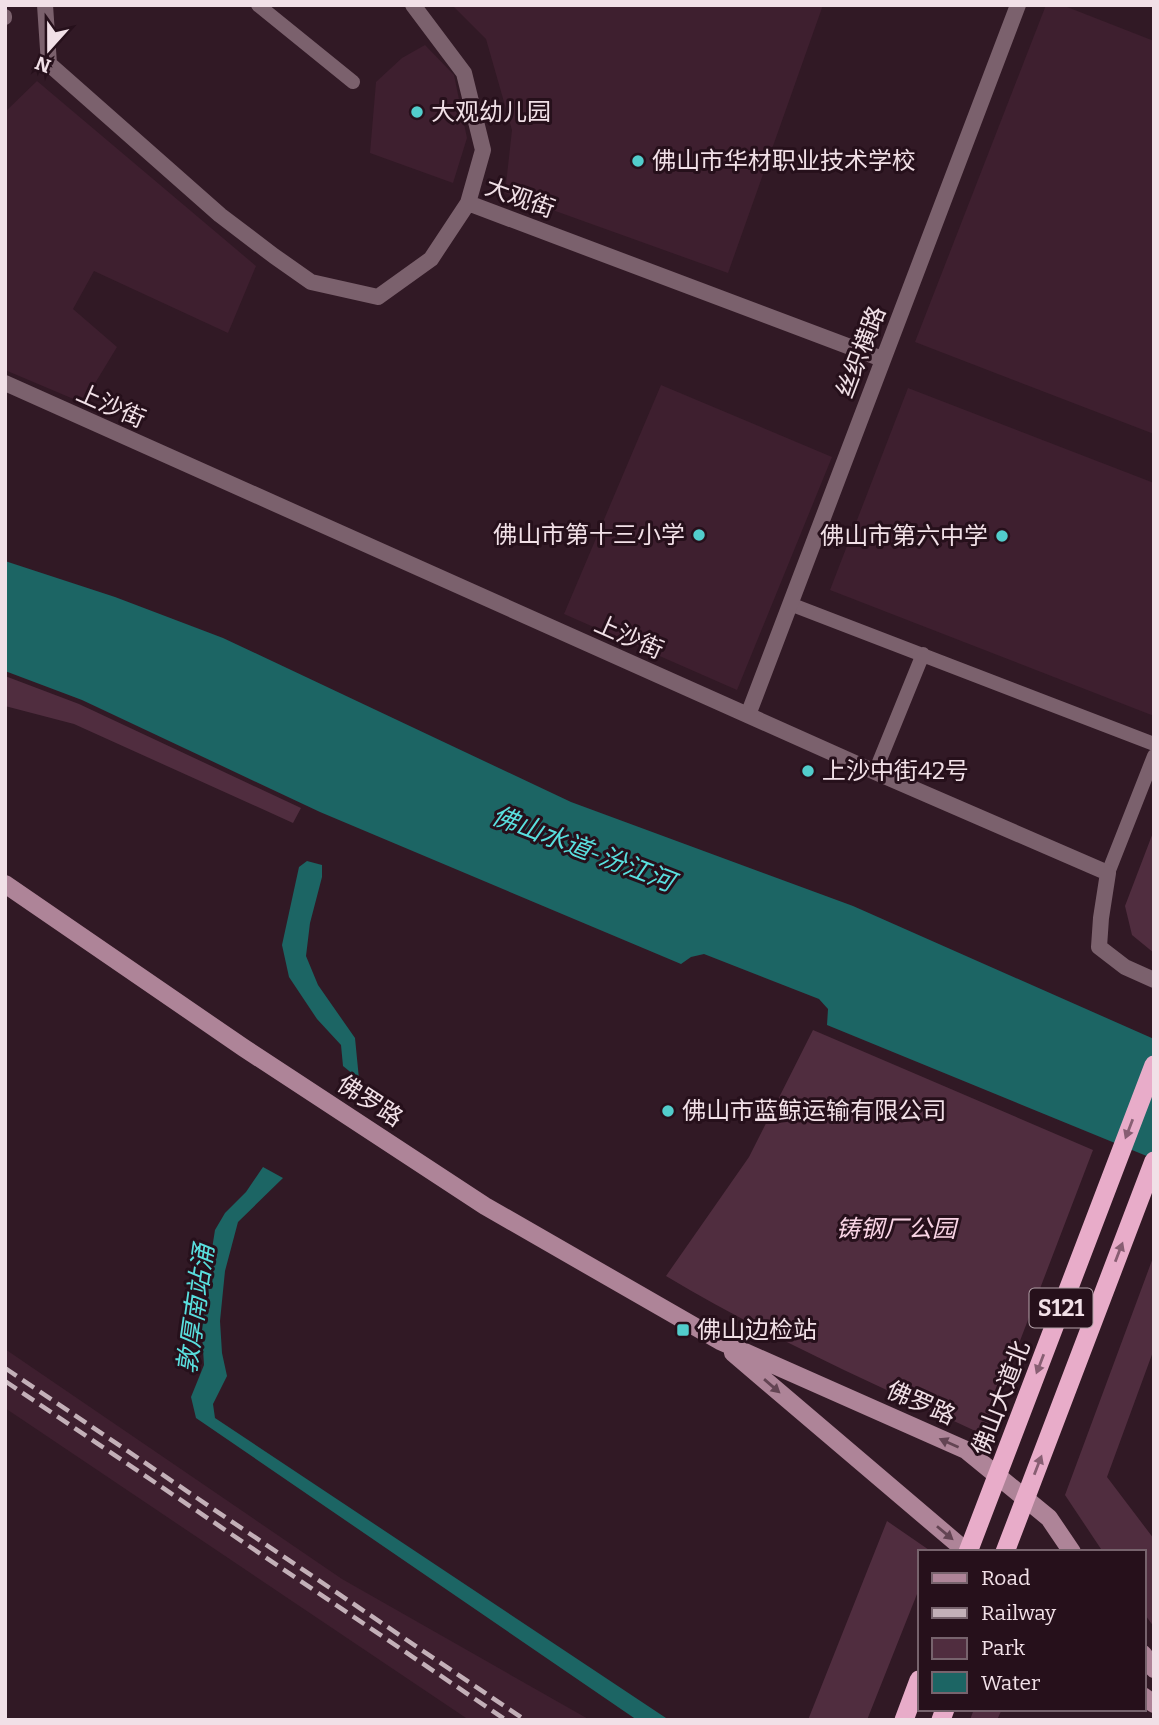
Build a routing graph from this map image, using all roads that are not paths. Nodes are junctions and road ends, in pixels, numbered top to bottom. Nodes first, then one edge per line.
1 (45, 5) edge
2 (258, 5) edge
3 (413, 5) edge
4 (1018, 5) edge
5 (353, 82) dead end
6 (468, 203) junction
7 (882, 359) junction
8 (5, 383) edge
9 (790, 604) junction
10 (923, 654) junction
11 (748, 715) junction
12 (1154, 744) edge
13 (1154, 756) edge
14 (875, 772) junction
15 (1108, 873) junction
16 (5, 884) edge
17 (1154, 980) edge
18 (1154, 1065) edge
19 (1154, 1161) edge
20 (720, 1341) junction
21 (966, 1550) edge
22 (969, 1550) edge
23 (1006, 1550) edge
24 (1071, 1550) edge
25 (918, 1683) edge
26 (904, 1720) edge

1 - 6 street, 大观街
2 - 5 street
3 - 6 street
4 - 7 street, 丝织横路
6 - 7 street, 大观街
7 - 9 street, 丝织横路
8 - 11 street, 上沙街
9 - 10 street
9 - 11 street, 丝织横路
10 - 12 street
10 - 14 street
11 - 14 street, 上沙街
13 - 15 street
14 - 15 street, 上沙街
15 - 17 street
16 - 20 main road, 佛罗路
18 -> 22 highway, 佛山大道北 / S121, bridge
23 -> 19 highway, S121, bridge
20 -> 21 main road, 佛罗路
24 -> 20 main road, 佛罗路
25 - 26 highway

